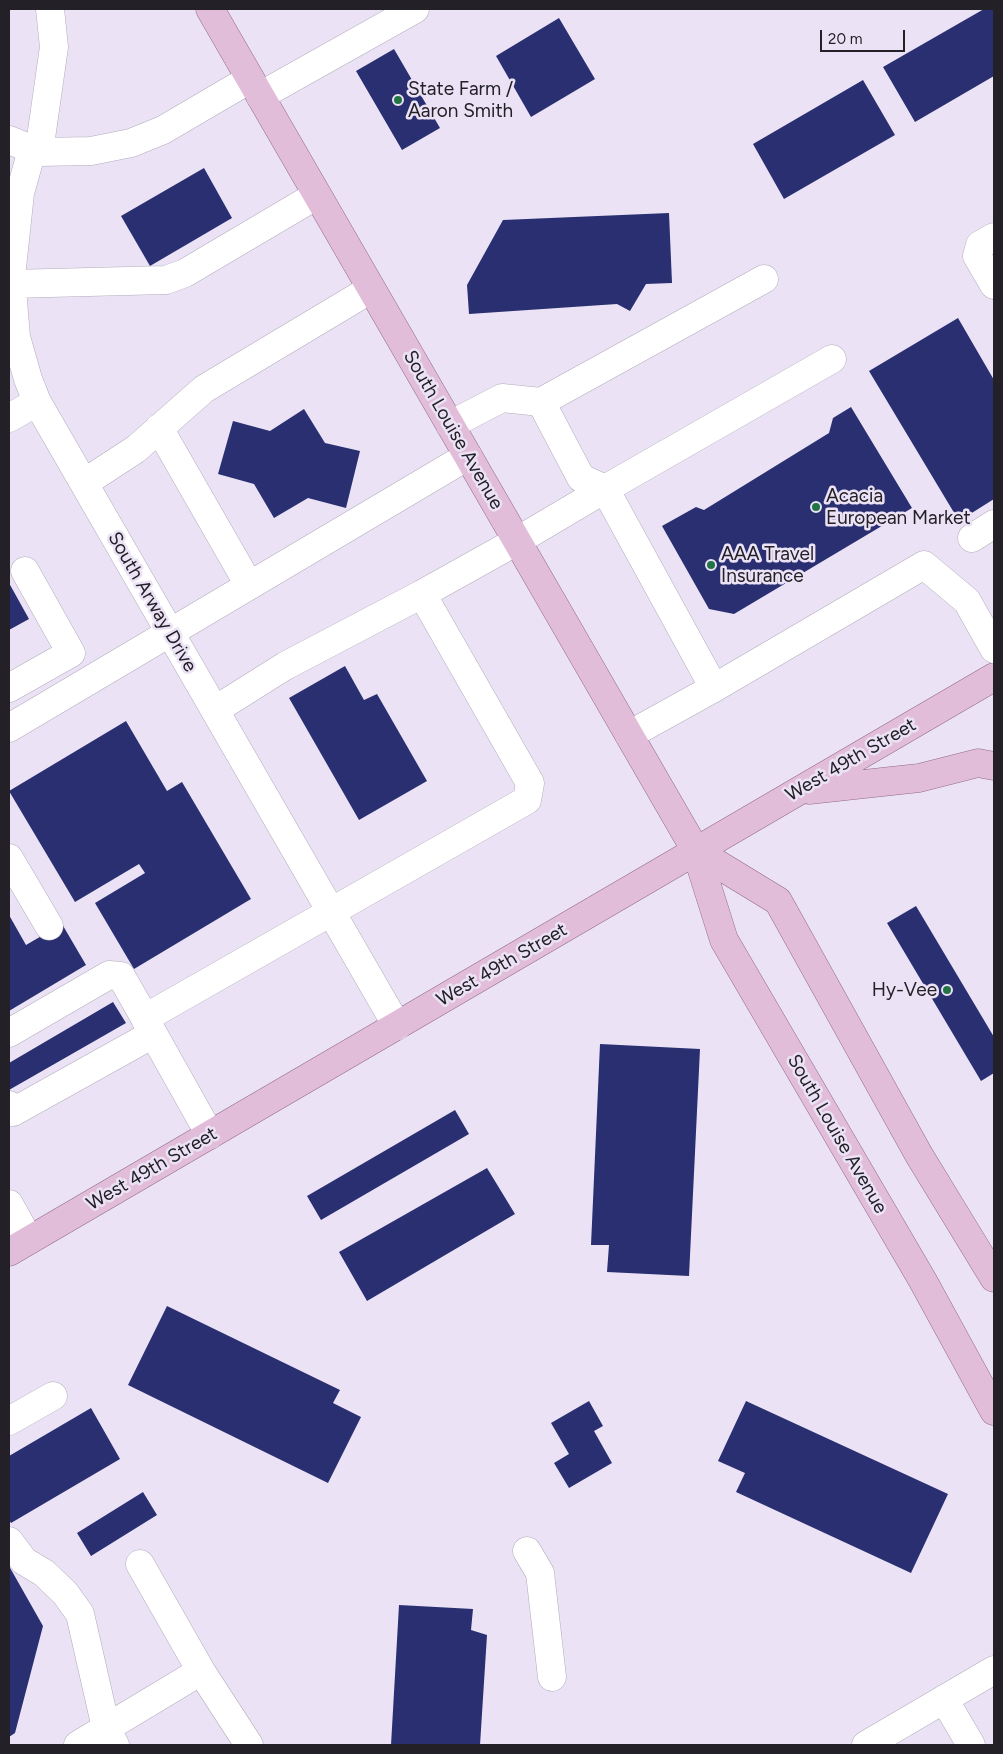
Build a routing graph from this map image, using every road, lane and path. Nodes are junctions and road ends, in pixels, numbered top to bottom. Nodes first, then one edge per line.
1 (50, 9) edge
2 (210, 9) edge
3 (415, 9) edge
4 (255, 87) junction
5 (27, 147) edge
6 (317, 195) junction
7 (994, 237) edge
8 (764, 278) dead end
9 (11, 284) junction
10 (994, 285) edge
11 (371, 289) junction
12 (832, 359) dead end
13 (37, 402) junction
14 (541, 402) junction
15 (9, 418) edge
16 (450, 425) junction
17 (159, 428) junction
18 (468, 456) junction
19 (84, 483) junction
20 (605, 489) junction
21 (517, 541) junction
22 (25, 571) dead end
23 (249, 585) junction
24 (422, 594) junction
25 (170, 632) junction
26 (994, 648) edge
27 (70, 653) junction
28 (994, 677) edge
29 (85, 682) junction
30 (9, 688) edge
31 (714, 688) junction
32 (215, 710) junction
33 (9, 728) edge
34 (629, 735) junction
35 (994, 766) edge
36 (797, 792) junction
37 (696, 851) junction
38 (9, 858) edge
39 (331, 911) junction
40 (49, 926) dead end
41 (149, 1026) junction
42 (397, 1026) junction
43 (9, 1033) edge
44 (9, 1104) edge
45 (210, 1135) junction
46 (9, 1204) edge
47 (19, 1246) edge
48 (994, 1278) edge
49 (967, 1361) junction
50 (994, 1367) edge
51 (53, 1396) dead end
52 (994, 1411) edge
53 (9, 1421) edge
54 (9, 1542) edge
55 (527, 1551) dead end
56 (140, 1564) dead end
57 (994, 1670) edge
58 (201, 1671) junction
59 (552, 1677) dead end
60 (944, 1699) junction
61 (110, 1737) edge
62 (78, 1745) edge
63 (249, 1745) edge
64 (866, 1745) edge
65 (971, 1745) edge

1 - 5 street, South Arway Drive
2 - 4 main road, South Louise Avenue
3 - 4 street
4 - 5 street
4 - 6 main road, South Louise Avenue
5 - 9 street, South Arway Drive
6 - 9 street
6 - 11 main road, South Louise Avenue
7 - 10 street
8 - 14 street
9 - 13 street, South Arway Drive
11 - 16 main road, South Louise Avenue
11 - 17 street
12 - 20 street
13 - 15 street
13 - 19 street, South Arway Drive
14 - 16 street
14 - 20 street
16 - 18 main road, South Louise Avenue
17 - 19 street
17 - 23 street
18 - 21 main road, South Louise Avenue
18 - 23 street
19 - 25 street, South Arway Drive
20 - 21 street
20 - 31 street
21 - 24 street
21 - 34 main road, South Louise Avenue
22 - 27 street
23 - 25 street
24 - 32 street
24 - 39 street
25 - 29 street
25 - 32 street, South Arway Drive
26 - 31 street
27 - 29 street
27 - 30 street
28 - 36 main road, West 49th Street
29 - 33 street
31 - 34 street
32 - 39 street, South Arway Drive
34 - 37 main road, South Louise Avenue
35 - 36 main road
36 - 37 main road, West 49th Street
37 - 42 main road, West 49th Street
37 - 48 main road, South Louise Avenue
37 - 49 main road, South Louise Avenue
38 - 40 street
39 - 41 street
39 - 42 street, South Arway Drive
41 - 43 street
41 - 44 street
41 - 45 street
42 - 45 main road, West 49th Street
45 - 47 main road, West 49th Street
46 - 47 street
49 - 50 main road
49 - 52 main road, South Louise Avenue
51 - 53 street
54 - 61 street
55 - 59 street
56 - 58 street
57 - 60 street
58 - 61 street
58 - 63 street
60 - 64 street
60 - 65 street
61 - 62 street

